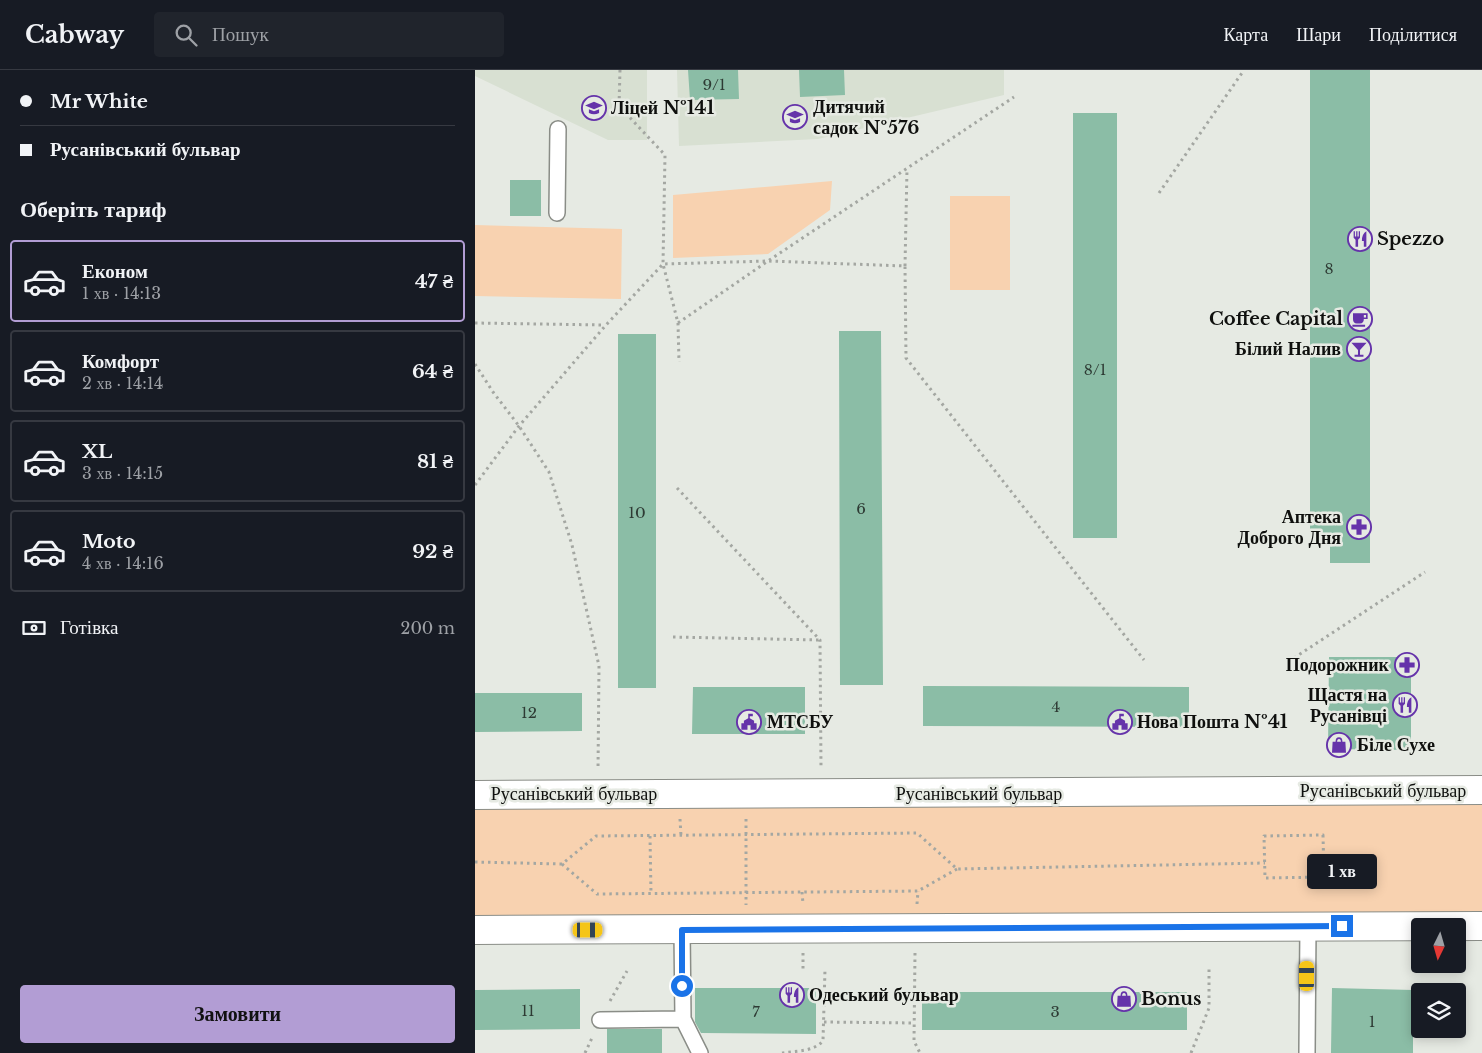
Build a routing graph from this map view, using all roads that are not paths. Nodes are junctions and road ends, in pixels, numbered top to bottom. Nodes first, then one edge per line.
1 (558, 129) dead end
2 (557, 213) dead end
3 (1482, 790) edge
4 (475, 795) edge
5 (1308, 926) junction
6 (1482, 926) edge
7 (475, 930) edge
8 (682, 930) junction
9 (683, 1019) junction
10 (600, 1020) dead end
11 (700, 1053) edge
12 (1307, 1053) edge

1 - 2 lane
3 - 4 street, Русанівський бульвар
5 - 6 street
5 - 8 street
5 - 12 lane
7 - 8 street
8 - 9 lane
9 - 10 lane
9 - 11 lane

